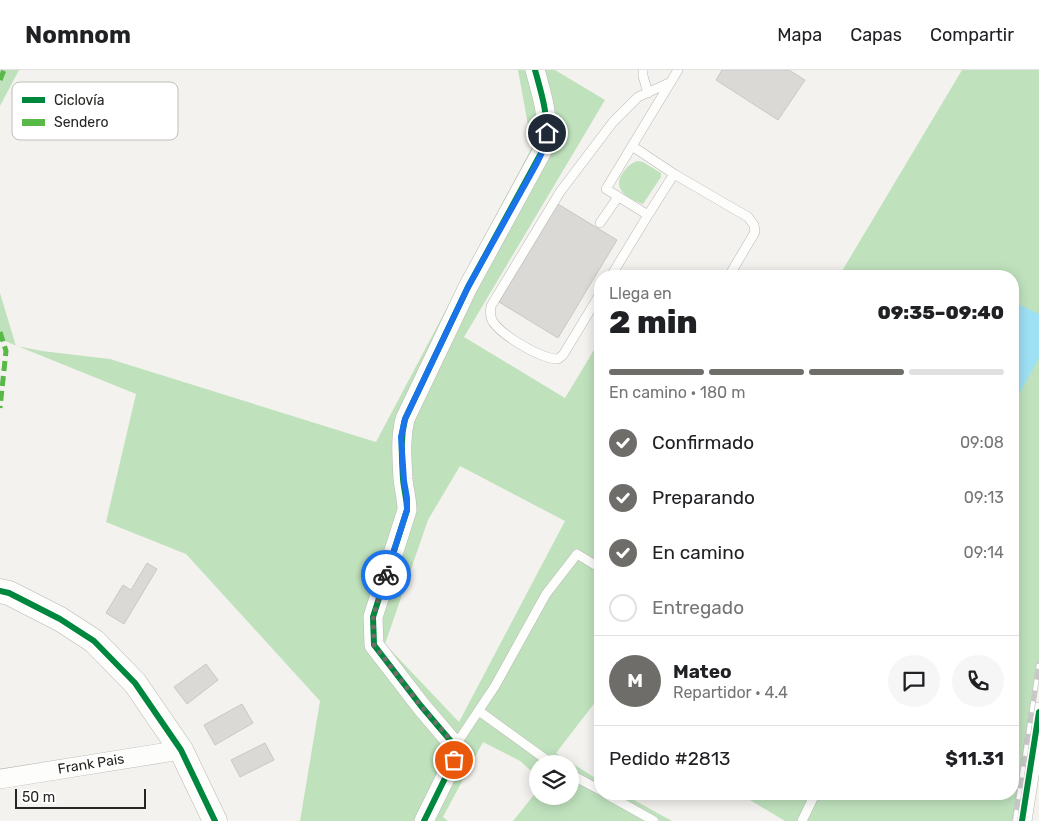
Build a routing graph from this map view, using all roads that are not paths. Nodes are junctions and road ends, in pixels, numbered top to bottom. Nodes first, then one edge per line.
1 (535, 70) edge
2 (643, 70) edge
3 (678, 70) edge
4 (670, 82) junction
5 (648, 93) junction
6 (632, 146) junction
7 (674, 174) junction
8 (618, 197) junction
9 (648, 215) junction
10 (600, 223) dead end
11 (615, 270) edge
12 (733, 270) edge
13 (594, 304) edge
14 (594, 564) edge
15 (0, 590) edge
16 (479, 711) junction
17 (1039, 712) edge
18 (456, 746) junction
19 (182, 750) junction
20 (540, 755) edge
21 (0, 779) edge
22 (579, 779) edge
23 (594, 787) edge
24 (617, 800) edge
25 (812, 800) edge
26 (215, 821) edge
27 (424, 821) edge
28 (654, 821) edge
29 (802, 821) edge
30 (1022, 821) edge

1 - 18 street
2 - 5 lane
3 - 4 lane
4 - 5 lane
4 - 6 lane
5 - 13 lane
6 - 7 lane
6 - 8 lane
7 - 9 lane
7 - 12 lane
8 - 9 lane
8 - 10 lane
9 - 11 lane
14 - 16 lane
15 - 19 street
16 - 18 lane
16 - 20 lane
17 - 30 street
18 - 27 street
19 - 21 street, Frank Pais
19 - 26 street
22 - 23 lane
24 - 28 lane
25 - 29 lane

